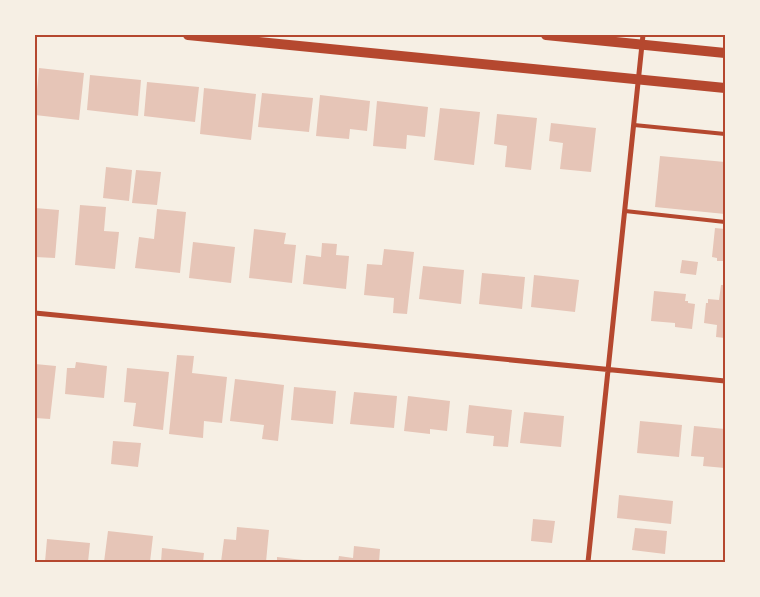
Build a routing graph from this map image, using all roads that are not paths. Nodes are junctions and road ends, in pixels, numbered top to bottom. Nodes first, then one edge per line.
1 (188, 35) edge
2 (546, 35) edge
3 (643, 40) edge
4 (725, 53) edge
5 (638, 79) junction
6 (725, 88) edge
7 (634, 125) junction
8 (725, 134) edge
9 (625, 211) junction
10 (725, 222) edge
11 (35, 313) edge
12 (608, 369) junction
13 (725, 381) edge
14 (588, 562) edge

1 - 5 main road
2 - 3 main road
3 - 4 main road
3 - 5 street
5 - 6 main road
5 - 7 street
7 - 8 lane
7 - 9 street
9 - 10 lane
9 - 12 street
11 - 12 street
12 - 13 street
12 - 14 street

